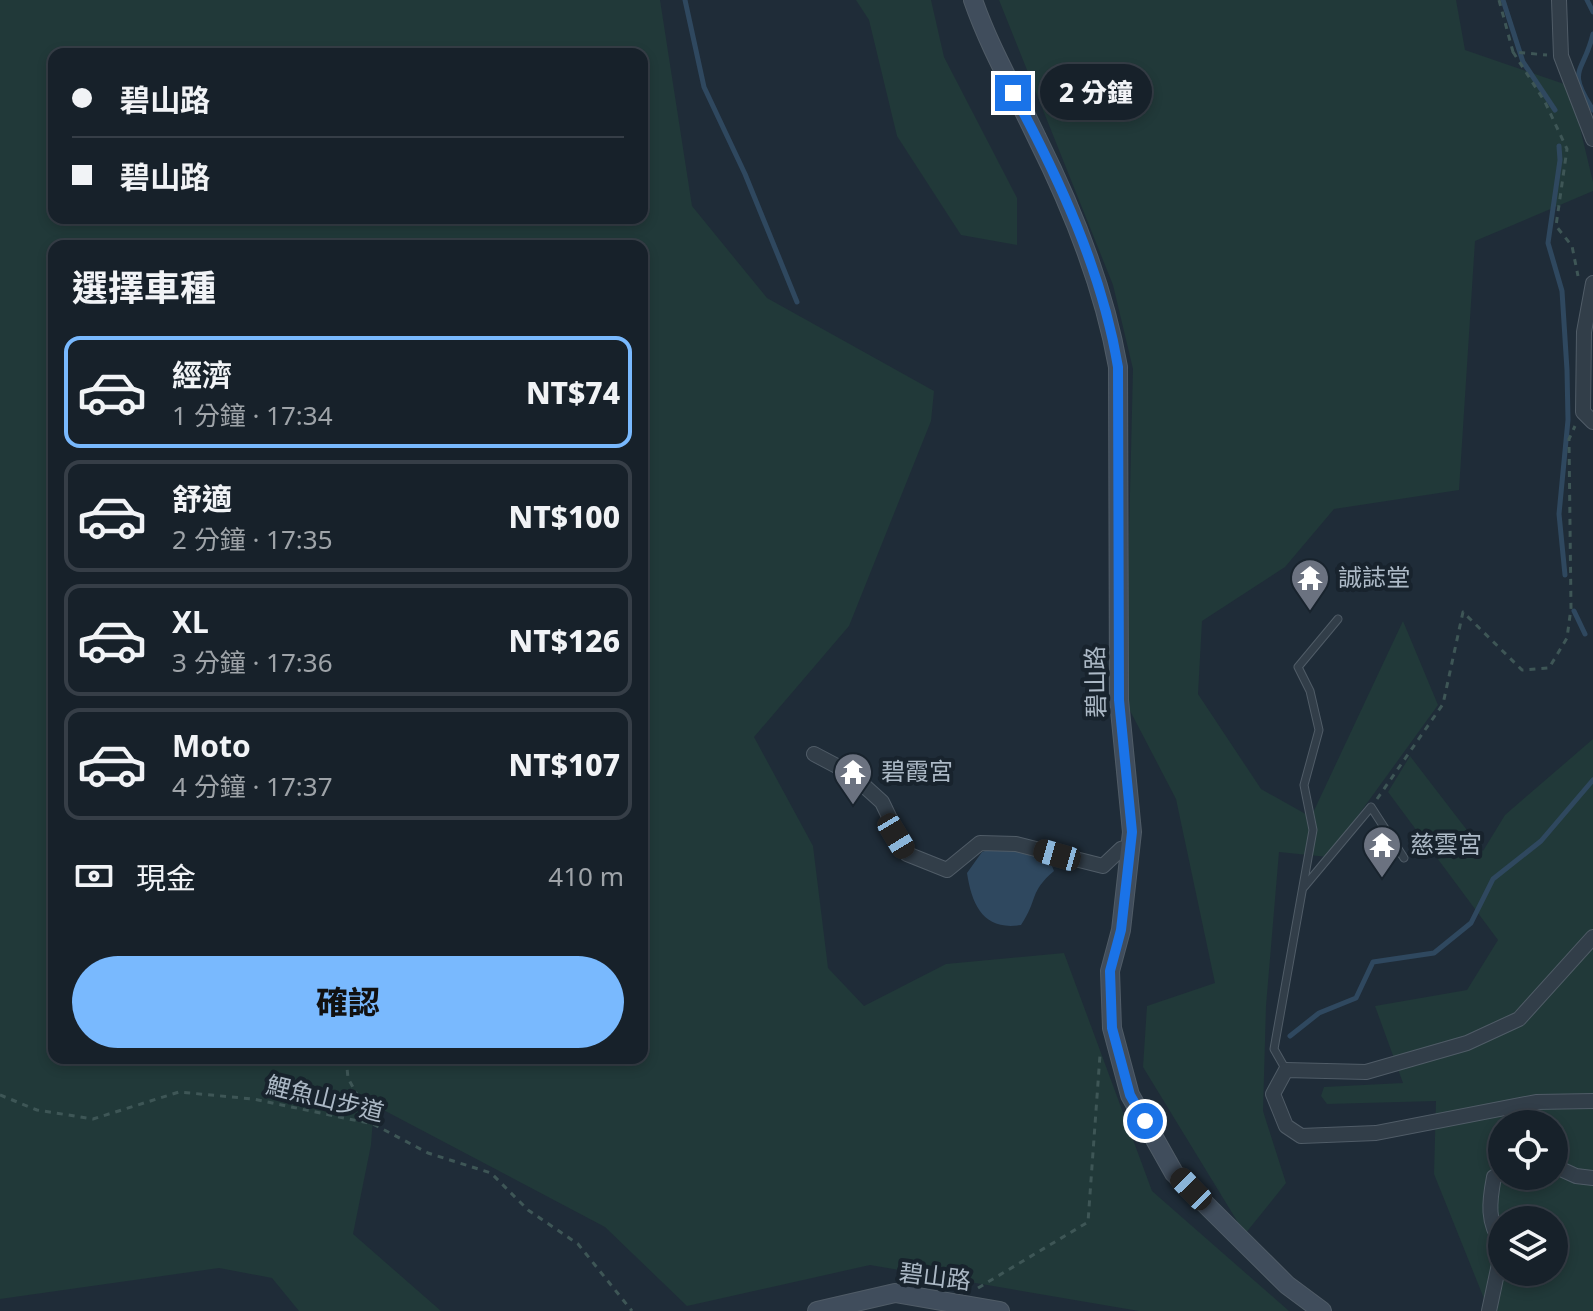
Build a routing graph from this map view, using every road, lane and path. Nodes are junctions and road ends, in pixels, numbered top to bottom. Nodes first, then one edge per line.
1 (973, 0) edge
2 (1499, 0) edge
3 (1559, 0) edge
4 (1514, 53) junction
5 (1529, 54) dead end
6 (1593, 139) edge
7 (1593, 283) edge
8 (1586, 311) junction
9 (1588, 417) edge
10 (1338, 619) dead end
11 (814, 754) dead end
12 (1371, 807) junction
13 (1131, 846) junction
14 (1404, 858) dead end
15 (1302, 889) junction
16 (1593, 937) edge
17 (347, 1064) edge
18 (1286, 1070) junction
19 (0, 1095) edge
20 (1593, 1101) edge
21 (373, 1124) junction
22 (1093, 1131) dead end
23 (1568, 1172) edge
24 (1593, 1178) edge
25 (1494, 1286) edge
26 (953, 1303) junction
27 (632, 1311) edge
28 (817, 1311) edge
29 (1000, 1311) edge
30 (1322, 1311) edge
31 (1489, 1311) edge

1 - 13 street, 碧山路
2 - 4 path
3 - 6 street
4 - 5 path
4 - 8 path
7 - 8 street
8 - 9 street
9 - 12 path
10 - 15 lane
11 - 13 street
12 - 14 lane
12 - 15 lane
13 - 30 street, 碧山路
15 - 18 lane
16 - 18 street
17 - 21 path
18 - 20 street
19 - 21 path, 鯉魚山步道
21 - 27 path, 鯉魚山步道
22 - 26 path
23 - 24 street
25 - 31 street
26 - 28 street, 碧山路
26 - 29 street, 碧山路

